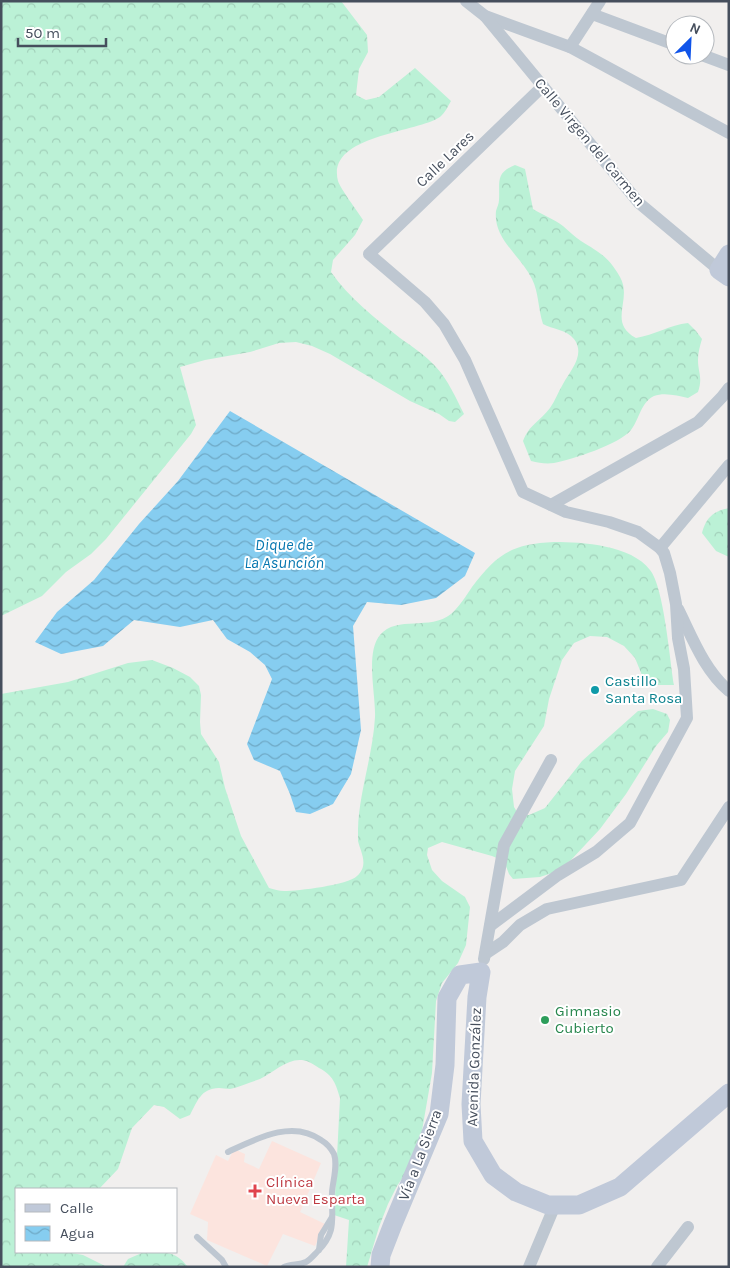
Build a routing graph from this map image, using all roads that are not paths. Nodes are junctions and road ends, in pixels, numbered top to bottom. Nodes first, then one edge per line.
1 (466, 1) edge
2 (600, 1) edge
3 (592, 14) junction
4 (485, 16) junction
5 (665, 41) edge
6 (570, 47) junction
7 (715, 60) edge
8 (729, 65) edge
9 (543, 86) junction
10 (729, 133) edge
11 (729, 254) edge
12 (724, 274) edge
13 (729, 388) edge
14 (729, 465) edge
15 (551, 505) junction
16 (660, 548) junction
17 (676, 604) junction
18 (729, 691) edge
19 (552, 760) dead end
20 (729, 807) edge
21 (490, 926) junction
22 (483, 963) junction
23 (729, 1093) edge
24 (228, 1152) dead end
25 (555, 1205) junction
26 (688, 1227) dead end
27 (197, 1237) dead end
28 (306, 1265) edge
29 (226, 1267) edge
30 (284, 1267) edge
31 (380, 1267) edge
32 (529, 1267) edge
33 (657, 1267) edge

1 - 4 street
2 - 3 street
3 - 5 street
3 - 6 street
4 - 6 street
4 - 9 street, Calle Virgen del Carmen
6 - 10 street
7 - 8 street
9 - 12 street, Calle Virgen del Carmen
9 - 15 street, Calle Lares
11 - 12 street
13 - 15 street
14 - 16 street
15 - 16 street
16 - 17 street
17 - 18 street
17 - 21 street
19 - 21 street
20 - 22 street
21 - 22 street
22 - 25 street, Avenida González
22 - 31 street, Vía a La Sierra
23 - 25 street, Avenida González
24 - 28 lane
25 - 32 street
26 - 33 street
27 - 29 lane
28 - 30 lane

